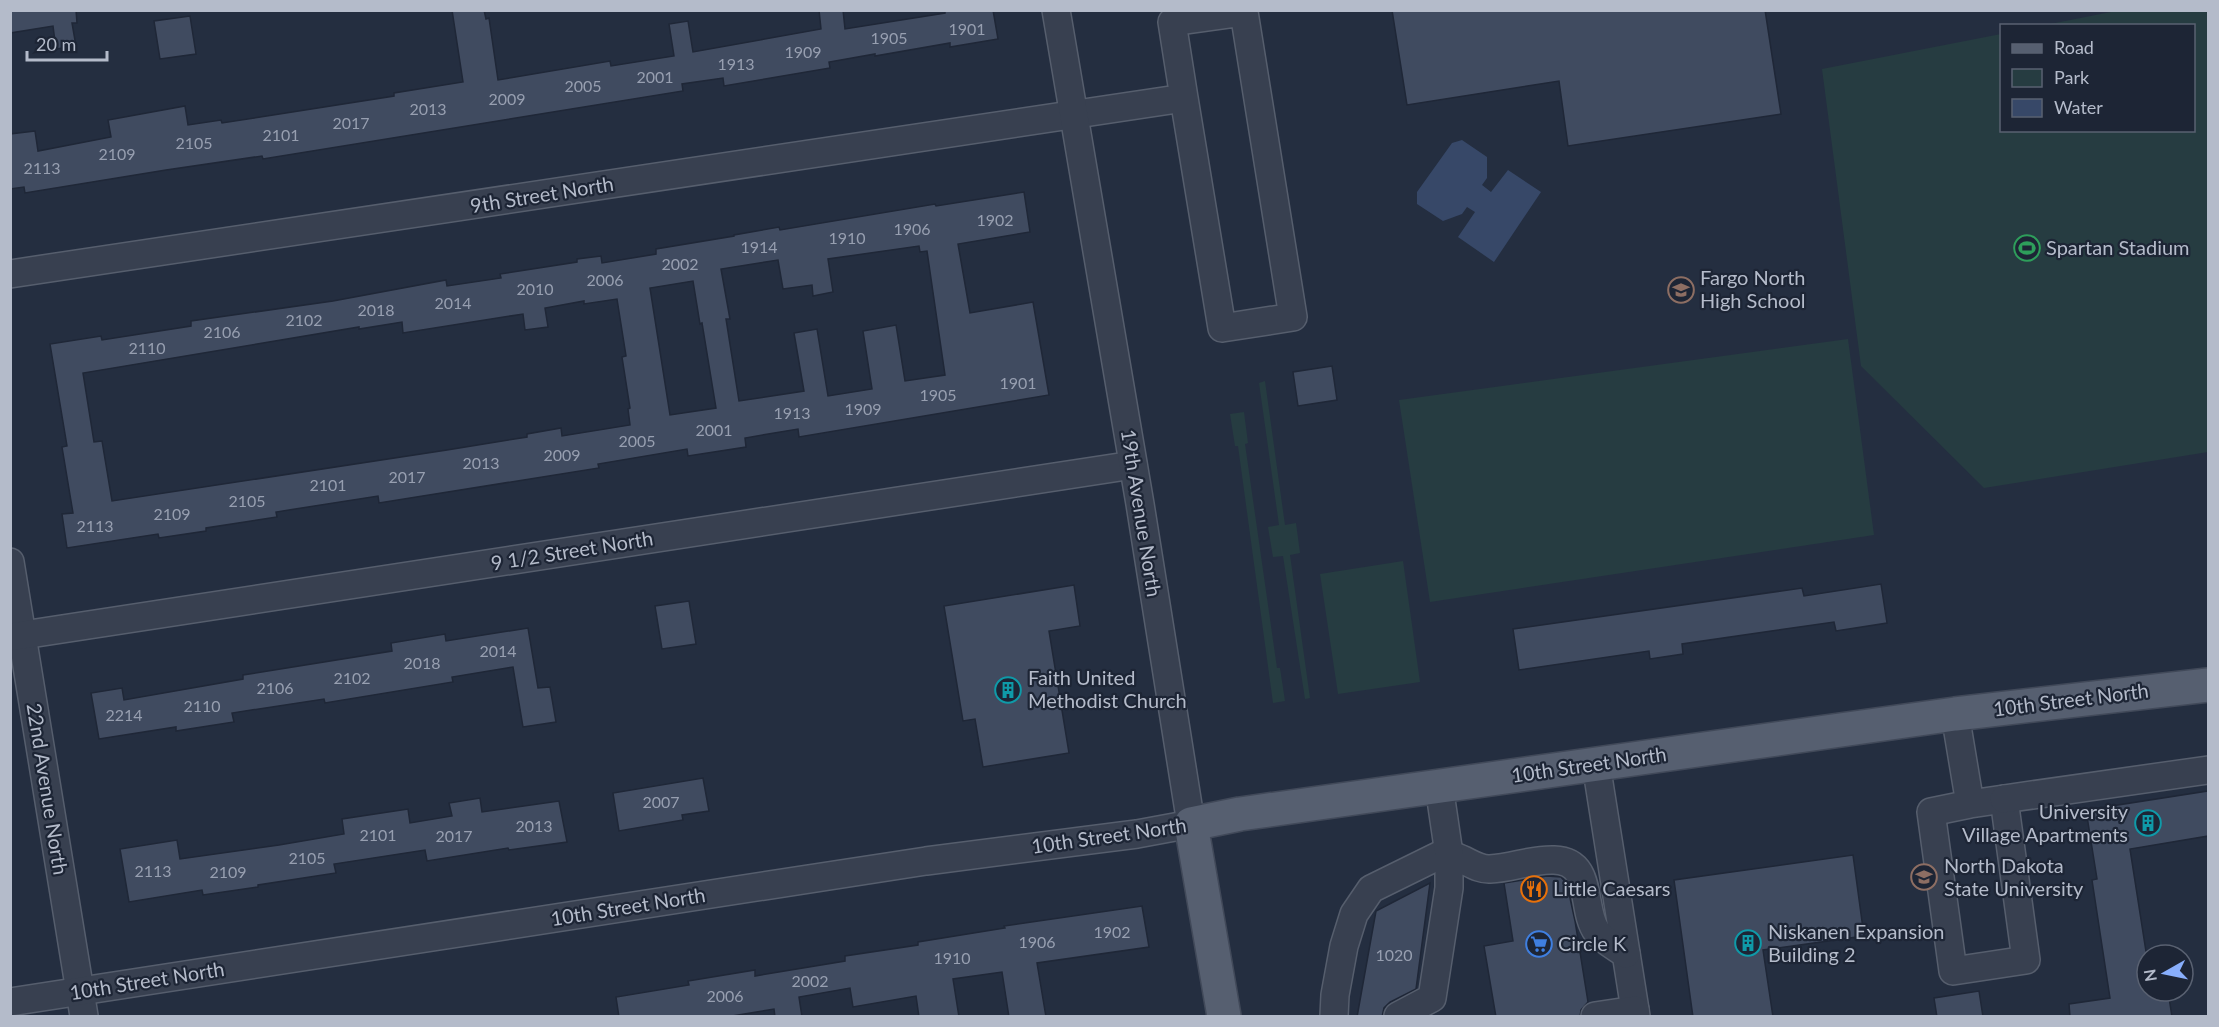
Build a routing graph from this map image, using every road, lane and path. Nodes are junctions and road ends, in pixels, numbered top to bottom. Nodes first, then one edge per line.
1 (1056, 10) edge
2 (1184, 98) junction
3 (1073, 115) junction
4 (10, 274) edge
5 (1134, 465) junction
6 (10, 562) edge
7 (16, 636) edge
8 (2208, 685) edge
9 (1955, 714) junction
10 (1596, 764) junction
11 (2208, 770) edge
12 (1438, 786) junction
13 (2004, 799) junction
14 (1970, 804) junction
15 (1191, 824) junction
16 (1449, 854) junction
17 (1626, 954) junction
18 (10, 1002) edge
19 (82, 1004) edge
20 (1636, 1013) edge
21 (1224, 1017) edge
22 (1334, 1017) edge
23 (1398, 1017) edge
24 (1595, 1017) edge

1 - 3 street, 19th Avenue North
2 - 2 street
2 - 3 street, 9th Street North
3 - 4 street, 9th Street North
3 - 5 street, 19th Avenue North
5 - 7 street, 9 1/2 Street North
5 - 15 street, 19th Avenue North
6 - 7 street, 22nd Avenue North
7 - 19 street, 22nd Avenue North
8 - 9 main road, 10th Street North
9 - 10 main road, 10th Street North
9 - 14 street
10 - 12 main road, 10th Street North
10 - 17 street
11 - 13 street
12 - 15 main road, 10th Street North
12 - 16 street
13 - 14 street
13 - 14 street
15 - 19 street, 10th Street North
15 - 21 main road, 19th Avenue North
16 - 17 street
16 - 22 street
16 - 23 street
17 - 20 street
18 - 19 street, 10th Street North
20 - 24 street

